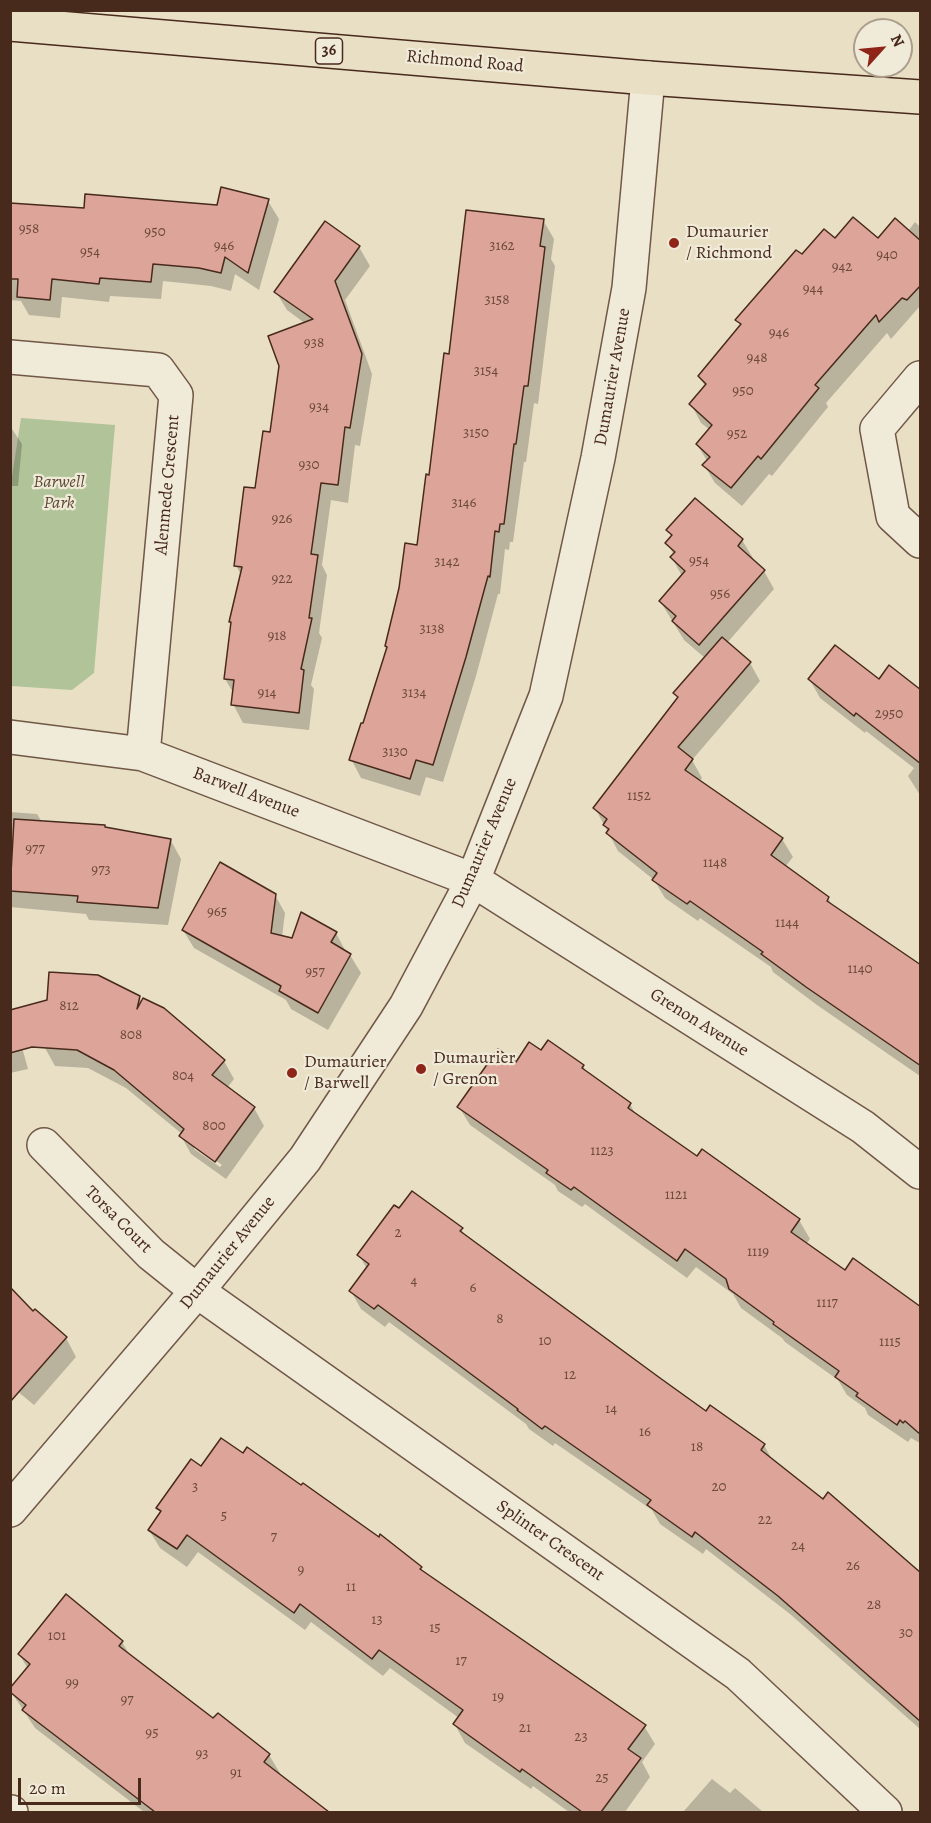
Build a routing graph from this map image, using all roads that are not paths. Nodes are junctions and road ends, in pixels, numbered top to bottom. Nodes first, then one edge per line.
1 (10, 24) edge
2 (648, 78) junction
3 (921, 97) edge
4 (10, 357) edge
5 (921, 378) edge
6 (921, 541) edge
7 (10, 737) edge
8 (143, 754) junction
9 (473, 880) junction
10 (44, 1145) dead end
11 (921, 1172) edge
12 (197, 1291) junction
13 (10, 1510) edge
14 (885, 1812) edge

1 - 2 main road, Richmond Road / 36
2 - 3 main road, Richmond Road / 36
2 - 9 street, Dumaurier Avenue
4 - 8 street, Alenmede Crescent
5 - 6 street
7 - 8 street, Barwell Avenue
8 - 9 street, Barwell Avenue
9 - 11 street, Grenon Avenue
9 - 12 street, Dumaurier Avenue
10 - 12 street, Torsa Court
12 - 13 street, Dumaurier Avenue
12 - 14 street, Splinter Crescent

